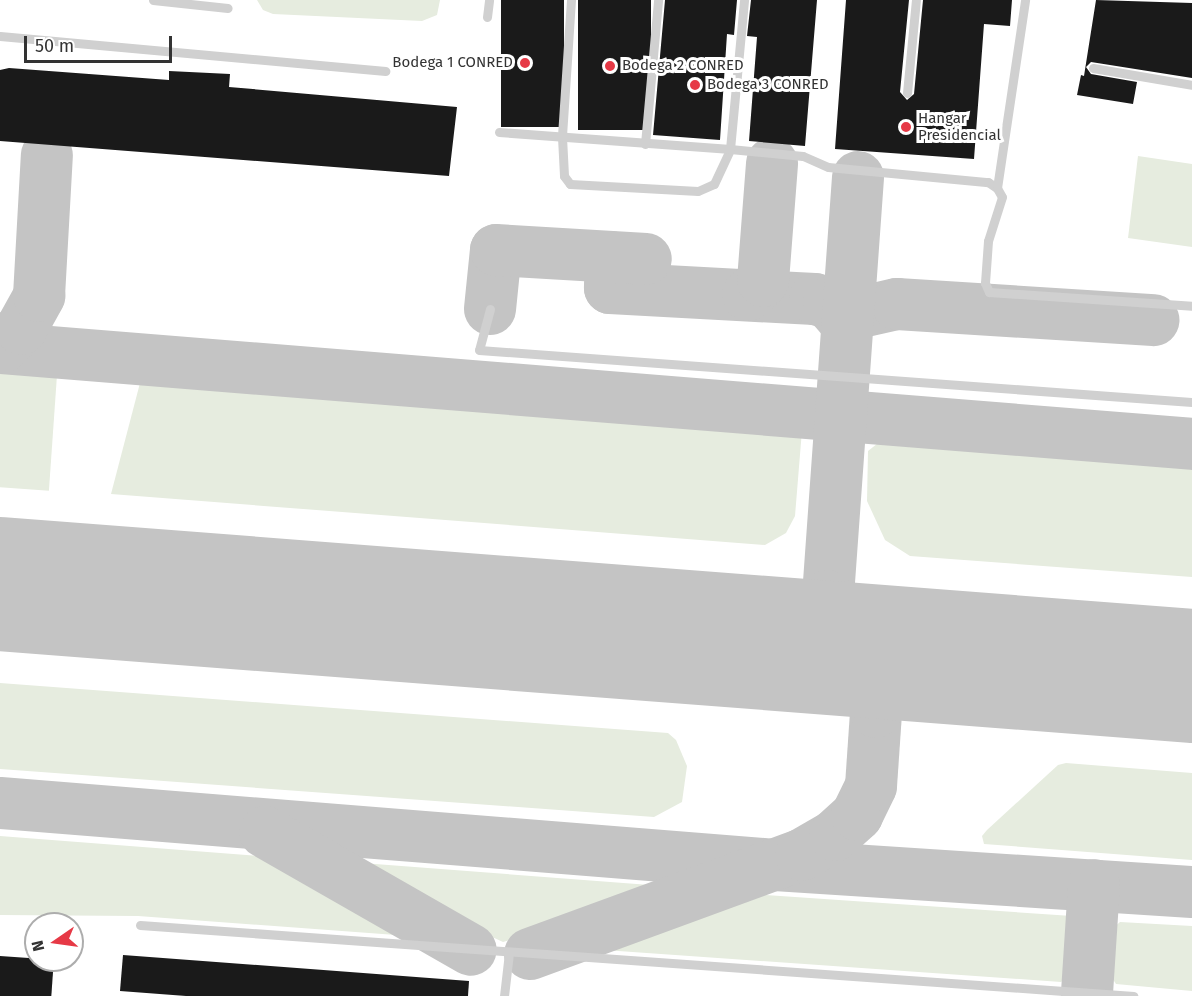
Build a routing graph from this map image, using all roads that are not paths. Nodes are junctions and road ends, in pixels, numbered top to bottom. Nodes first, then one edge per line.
1 (153, 0) edge
2 (489, 0) edge
3 (571, 0) edge
4 (658, 0) edge
5 (744, 0) edge
6 (916, 0) edge
7 (1025, 0) edge
8 (228, 8) dead end
9 (487, 17) dead end
10 (0, 36) edge
11 (1093, 68) dead end
12 (385, 71) dead end
13 (1192, 86) edge
14 (908, 93) dead end
15 (499, 132) dead end
16 (562, 137) junction
17 (645, 144) junction
18 (730, 149) junction
19 (997, 188) junction
20 (1192, 306) edge
21 (490, 309) dead end
22 (1192, 402) edge
23 (140, 926) dead end
24 (509, 952) junction
25 (504, 996) edge
26 (1133, 996) edge

1 - 8 lane
2 - 9 lane
3 - 16 lane
4 - 17 lane
5 - 18 lane
6 - 14 lane
7 - 19 lane
10 - 12 lane
11 - 13 lane
15 - 16 lane
16 - 17 lane
16 - 18 lane
17 - 18 lane
18 - 19 lane
19 - 20 lane
21 - 22 lane
23 - 24 lane
24 - 25 lane
24 - 26 lane

